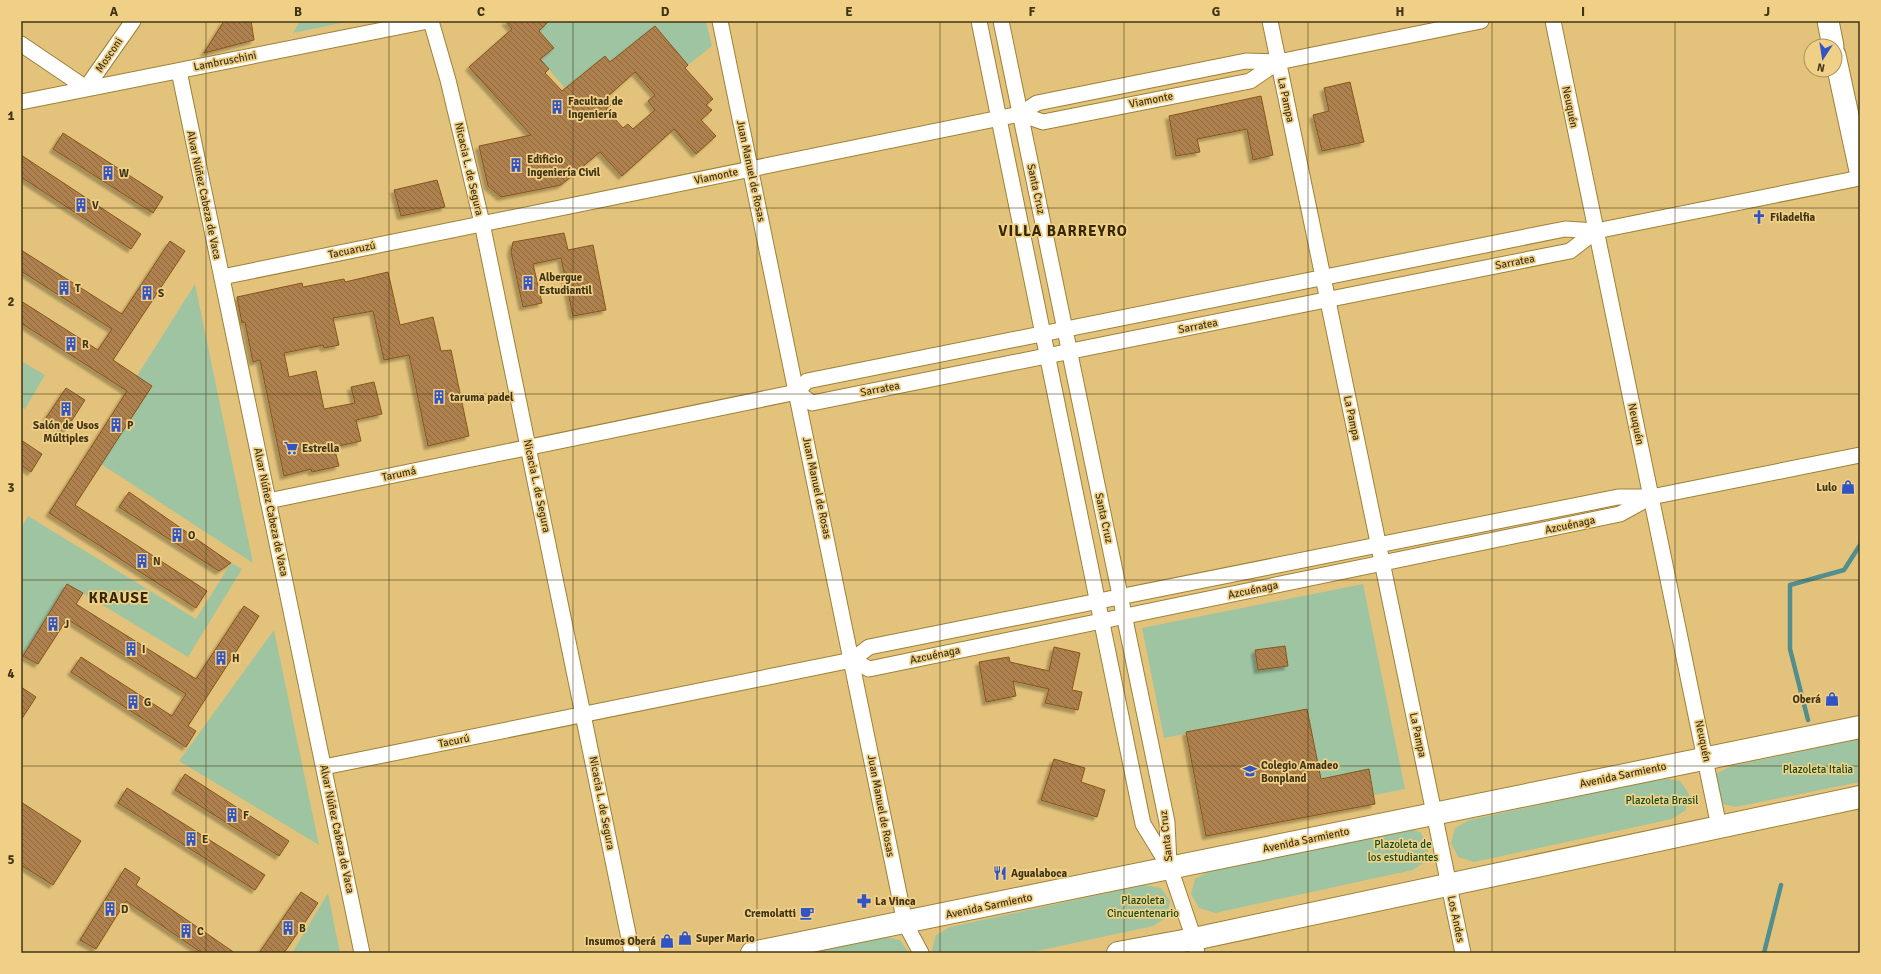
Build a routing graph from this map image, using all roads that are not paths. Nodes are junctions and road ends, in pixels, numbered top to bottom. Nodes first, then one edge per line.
1 (133, 21) edge
2 (430, 21) edge
3 (720, 21) edge
4 (979, 21) edge
5 (1001, 21) edge
6 (1270, 21) edge
7 (1481, 21) edge
8 (1552, 21) edge
9 (1828, 21) edge
10 (1831, 38) edge
11 (21, 44) edge
12 (1278, 62) junction
13 (179, 70) junction
14 (1840, 78) edge
15 (86, 88) junction
16 (21, 102) edge
17 (1020, 114) junction
18 (999, 118) junction
19 (751, 169) junction
20 (1860, 171) edge
21 (1860, 178) edge
22 (482, 223) junction
23 (1596, 231) junction
24 (222, 277) junction
25 (1323, 278) junction
26 (1327, 300) junction
27 (1064, 330) junction
28 (1043, 334) junction
29 (1069, 351) junction
30 (1048, 356) junction
31 (797, 392) junction
32 (529, 447) junction
33 (1860, 455) edge
34 (1651, 497) junction
35 (268, 501) junction
36 (1378, 545) junction
37 (1382, 563) junction
38 (1120, 597) junction
39 (1098, 601) junction
40 (1124, 616) junction
41 (1102, 621) junction
42 (852, 660) junction
43 (584, 715) junction
44 (1860, 727) edge
45 (1706, 758) junction
46 (324, 767) junction
47 (1860, 797) edge
48 (1435, 814) junction
49 (1719, 827) junction
50 (1170, 868) junction
51 (1449, 885) junction
52 (905, 923) junction
53 (1195, 946) edge
54 (362, 953) edge
55 (632, 953) edge
56 (752, 953) edge
57 (921, 953) edge
58 (1118, 953) edge
59 (1463, 953) edge

1 - 15 street, Mosconi
2 - 13 street, Lambruschini
2 - 22 street, Nicacia L. de Segura
3 - 19 street, Juan Manuel de Rosas
4 - 18 street, Santa Cruz
5 - 17 street, Santa Cruz
6 - 12 street, La Pampa
7 - 12 street, Viamonte
8 - 23 street, Neuquén
9 - 10 street
11 - 15 street
12 - 17 street, Viamonte
12 - 25 street, La Pampa
13 - 15 street, Lambruschini
13 - 24 street, Alvar Núñez Cabeza de Vaca
14 - 20 street
15 - 16 street, Lambruschini
17 - 18 street, Viamonte
17 - 27 street, Santa Cruz
18 - 19 street, Viamonte
18 - 28 street, Santa Cruz
19 - 22 street, Viamonte
19 - 31 street, Juan Manuel de Rosas
21 - 23 street, Sarratea
22 - 24 street, Tacuaruzú
22 - 32 street, Nicacia L. de Segura
23 - 25 street, Sarratea
23 - 26 street, Sarratea
23 - 34 street, Neuquén
24 - 35 street, Alvar Núñez Cabeza de Vaca
25 - 26 street, La Pampa
25 - 27 street, Sarratea
26 - 29 street, Sarratea
26 - 36 street, La Pampa
27 - 28 street, Sarratea
27 - 29 street, Santa Cruz
28 - 30 street, Santa Cruz
28 - 31 street, Sarratea
29 - 30 street, Sarratea
29 - 38 street, Santa Cruz
30 - 31 street, Sarratea
30 - 39 street, Santa Cruz
31 - 32 street, Sarratea
31 - 42 street, Juan Manuel de Rosas
32 - 35 street, Tarumá
32 - 43 street, Nicacia L. de Segura
33 - 34 street, Azcuénaga
34 - 36 street, Azcuénaga
34 - 37 street, Azcuénaga
34 - 45 street, Neuquén
35 - 46 street, Alvar Núñez Cabeza de Vaca
36 - 37 street, La Pampa
36 - 38 street, Azcuénaga
37 - 40 street, Azcuénaga
37 - 48 street, La Pampa
38 - 39 street, Azcuénaga
38 - 40 street, Santa Cruz
39 - 41 street, Santa Cruz
39 - 42 street, Azcuénaga
40 - 41 street, Azcuénaga
40 - 50 street, Santa Cruz
41 - 42 street, Azcuénaga
41 - 50 street, Santa Cruz
42 - 43 street, Azcuénaga
42 - 52 street, Juan Manuel de Rosas
43 - 46 street, Tacurú
43 - 55 street, Nicacia L. de Segura
44 - 45 main road, Avenida Sarmiento
45 - 48 main road, Avenida Sarmiento
45 - 49 street, Neuquén
46 - 54 street, Alvar Núñez Cabeza de Vaca
47 - 49 main road
48 - 50 main road, Avenida Sarmiento
48 - 51 street, La Pampa
49 - 51 main road
50 - 52 main road, Avenida Sarmiento
50 - 53 street
51 - 53 main road
51 - 59 street, Los Andes
52 - 56 main road, Avenida Sarmiento
52 - 57 street, Juan Manuel de Rosas
53 - 58 main road

